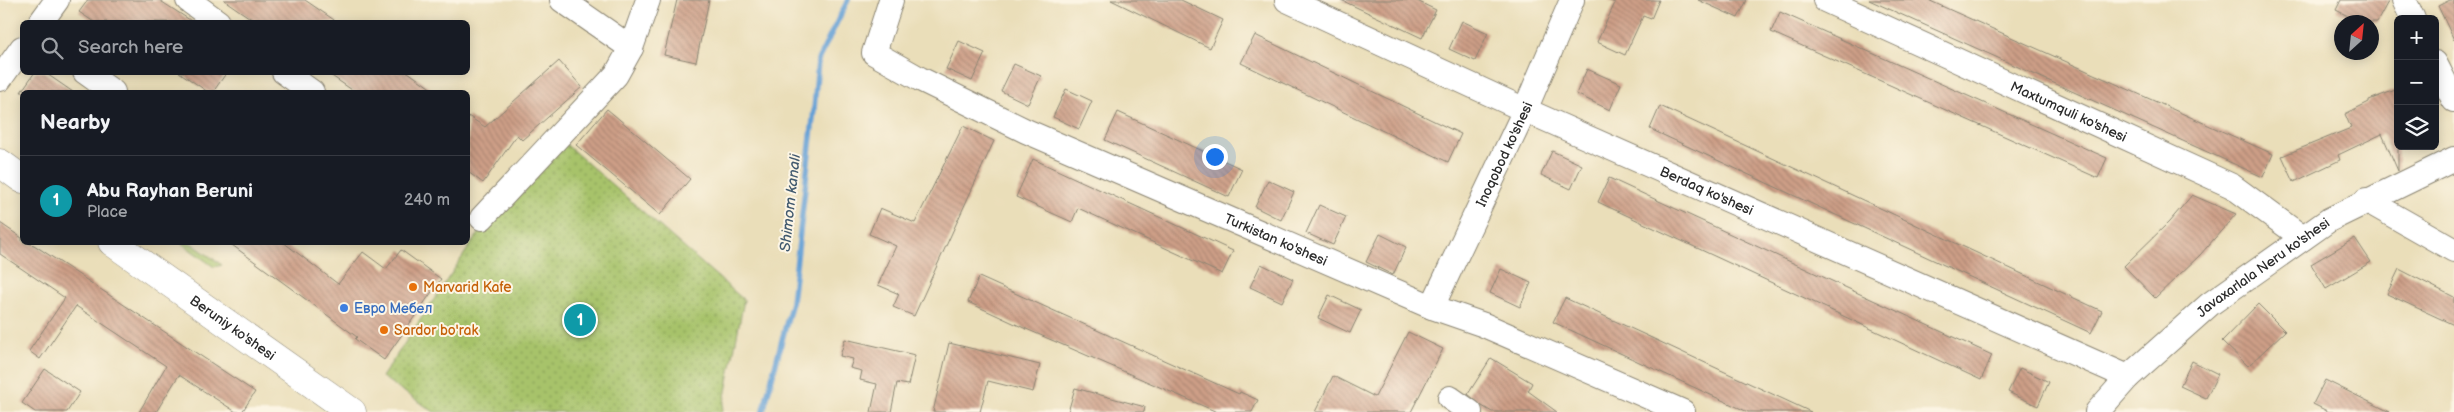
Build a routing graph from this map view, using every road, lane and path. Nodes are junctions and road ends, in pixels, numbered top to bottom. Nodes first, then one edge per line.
1 (188, 0) edge
2 (562, 0) edge
3 (648, 0) edge
4 (891, 0) edge
5 (1288, 0) edge
6 (1572, 0) edge
7 (1825, 0) edge
8 (2404, 0) edge
9 (2411, 15) edge
10 (215, 20) edge
11 (631, 48) junction
12 (20, 51) edge
13 (2439, 70) edge
14 (89, 75) edge
15 (288, 75) edge
16 (0, 79) edge
17 (110, 90) edge
18 (309, 90) edge
19 (2454, 100) edge
20 (1525, 110) junction
21 (2454, 159) edge
22 (0, 163) edge
23 (20, 178) edge
24 (2366, 200) junction
25 (482, 218) dead end
26 (2303, 238) junction
27 (116, 245) edge
28 (2454, 250) edge
29 (1432, 307) junction
30 (2128, 377) junction
31 (1450, 398) dead end
32 (352, 412) edge
33 (1470, 412) edge
34 (1683, 412) edge
35 (2097, 412) edge

1 - 10 street
2 - 11 street
3 - 11 street
4 - 29 street, Turkistan ko'shesi
5 - 20 street, Berdaq ko'shesi
6 - 20 street, Inoqobod ko'shesi
7 - 26 street, Maxtumquli ko'shesi
8 - 9 street
11 - 25 street
12 - 16 street
13 - 19 street
14 - 17 street
15 - 18 street
20 - 29 street, Inoqobod ko'shesi
20 - 30 street, Berdaq ko'shesi
21 - 24 street, Javaxarlala Neru ko'shesi
22 - 23 main road
24 - 26 street, Javaxarlala Neru ko'shesi
24 - 28 street
26 - 30 street, Javaxarlala Neru ko'shesi
27 - 32 main road, Beruniy ko'shesi
29 - 34 street, Turkistan ko'shesi
30 - 35 street, Javaxarlala Neru ko'shesi
31 - 33 street

